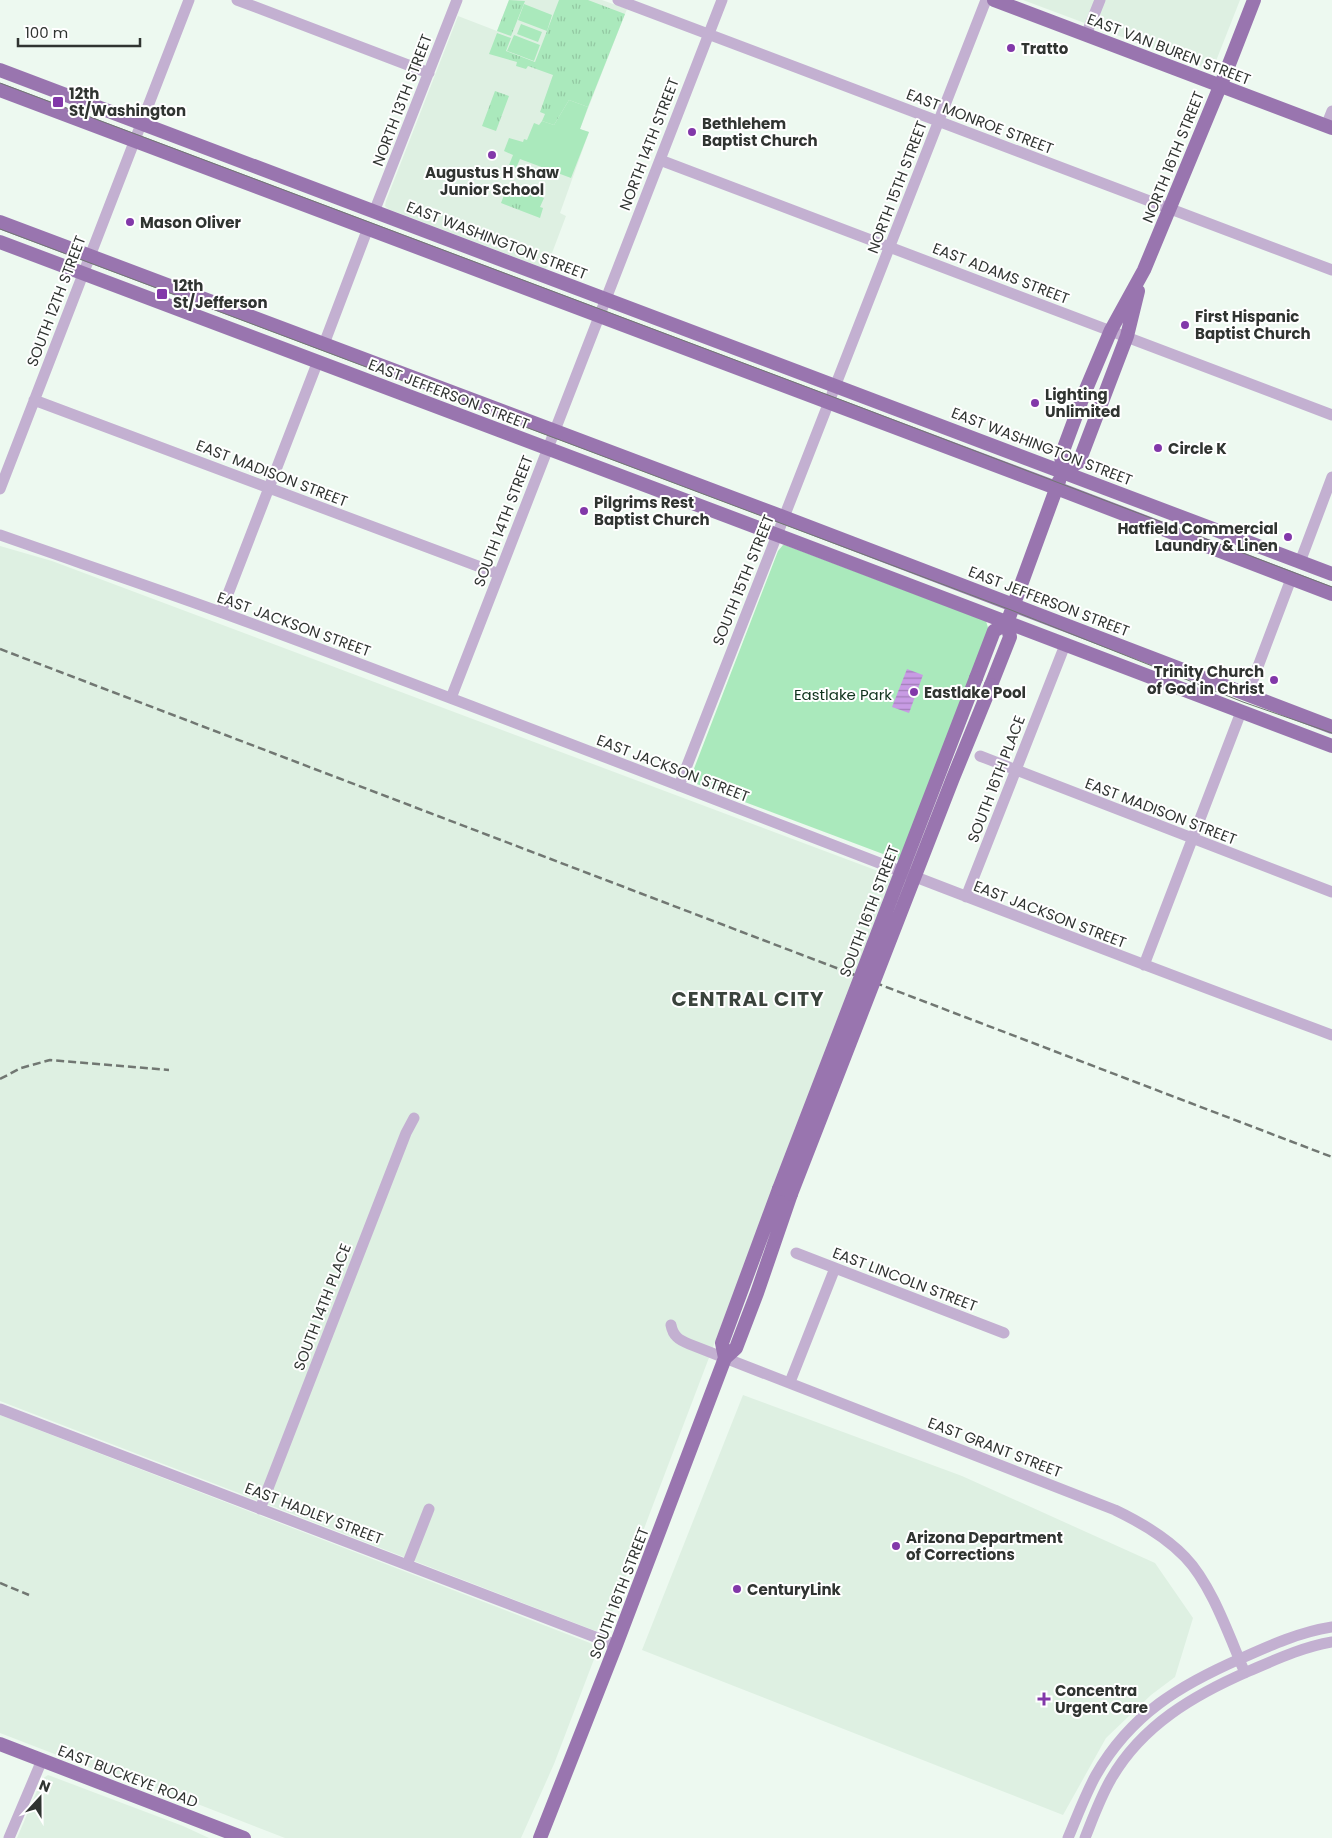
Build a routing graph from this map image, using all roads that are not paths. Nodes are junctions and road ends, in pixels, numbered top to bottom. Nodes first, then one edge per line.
1 (189, 0) edge
2 (237, 0) edge
3 (457, 0) edge
4 (618, 0) edge
5 (722, 0) edge
6 (986, 0) edge
7 (994, 0) edge
8 (1100, 0) edge
9 (1254, 0) edge
10 (708, 34) junction
11 (1086, 35) junction
12 (0, 70) edge
13 (429, 73) junction
14 (1220, 86) junction
15 (0, 90) edge
16 (1332, 111) edge
17 (939, 121) junction
18 (141, 124) junction
19 (1329, 127) edge
20 (134, 142) junction
21 (242, 160) junction
22 (660, 160) junction
23 (1170, 208) junction
24 (374, 212) junction
25 (335, 215) junction
26 (0, 222) edge
27 (368, 228) junction
28 (0, 242) edge
29 (890, 247) junction
30 (89, 255) junction
31 (1144, 270) junction
32 (1332, 270) edge
33 (82, 273) junction
34 (605, 298) junction
35 (598, 316) junction
36 (1111, 330) junction
37 (1127, 336) junction
38 (324, 344) junction
39 (740, 350) junction
40 (362, 358) junction
41 (318, 361) junction
42 (836, 385) junction
43 (808, 395) junction
44 (34, 400) junction
45 (829, 403) junction
46 (436, 407) junction
47 (1332, 414) edge
48 (554, 431) junction
49 (547, 449) junction
50 (1063, 471) junction
51 (1332, 477) edge
52 (269, 488) junction
53 (1056, 488) junction
54 (0, 490) edge
55 (1182, 517) junction
56 (784, 518) junction
57 (804, 526) junction
58 (776, 534) junction
59 (0, 535) edge
60 (1300, 562) junction
61 (1255, 565) junction
62 (499, 574) junction
63 (1332, 574) edge
64 (887, 577) junction
65 (1291, 579) junction
66 (1332, 594) edge
67 (1013, 605) junction
68 (221, 612) junction
69 (1007, 623) junction
70 (1065, 645) junction
71 (1248, 693) junction
72 (451, 698) junction
73 (1282, 708) junction
74 (1241, 712) junction
75 (1332, 727) edge
76 (1332, 738) edge
77 (1332, 746) edge
78 (980, 756) dead end
79 (1016, 770) junction
80 (678, 786) junction
81 (1191, 838) junction
82 (1332, 892) edge
83 (966, 897) junction
84 (1144, 965) junction
85 (1332, 1034) edge
86 (414, 1118) dead end
87 (785, 1192) junction
88 (796, 1253) dead end
89 (835, 1268) junction
90 (671, 1325) dead end
91 (1004, 1333) dead end
92 (725, 1358) junction
93 (790, 1382) junction
94 (0, 1409) edge
95 (260, 1508) junction
96 (429, 1509) dead end
97 (407, 1565) junction
98 (1332, 1627) edge
99 (1332, 1635) edge
100 (1332, 1642) edge
101 (616, 1645) junction
102 (1313, 1646) junction
103 (1239, 1659) junction
104 (1245, 1672) junction
105 (0, 1744) edge
106 (42, 1760) junction
107 (9, 1838) edge
108 (244, 1838) edge
109 (540, 1838) edge
110 (1068, 1838) edge
111 (1085, 1838) edge

1 - 18 street, SOUTH 12TH STREET
2 - 13 street
3 - 13 street, NORTH 13TH STREET
4 - 10 street, EAST MONROE STREET
5 - 10 street, NORTH 14TH STREET
6 - 17 street, NORTH 15TH STREET
7 - 11 main road, EAST VAN BUREN STREET
8 - 11 street
9 - 14 main road, NORTH 16TH STREET
10 - 17 street, EAST MONROE STREET
10 - 22 street, NORTH 14TH STREET
11 - 14 main road, EAST VAN BUREN STREET
12 - 18 main road, EAST WASHINGTON STREET
13 - 24 street, NORTH 13TH STREET
14 - 19 main road, EAST VAN BUREN STREET
14 - 23 main road, NORTH 16TH STREET
15 - 20 main road, EAST WASHINGTON STREET
16 - 19 street
17 - 23 street, EAST MONROE STREET
17 - 29 street, NORTH 15TH STREET
18 - 20 street, SOUTH 12TH STREET
18 - 21 main road, EAST WASHINGTON STREET
20 - 25 main road, EAST WASHINGTON STREET
20 - 30 street, SOUTH 12TH STREET
21 - 24 main road, EAST WASHINGTON STREET
21 - 25 main road, EAST WASHINGTON STREET
22 - 29 street, EAST ADAMS STREET
22 - 34 street, NORTH 14TH STREET
23 - 31 main road, NORTH 16TH STREET
23 - 32 street, EAST MONROE STREET
24 - 34 main road, EAST WASHINGTON STREET
25 - 27 main road, EAST WASHINGTON STREET
26 - 30 main road, EAST JEFFERSON STREET
27 - 35 main road, EAST WASHINGTON STREET
27 - 38 street
28 - 33 main road, EAST JEFFERSON STREET
29 - 36 street, EAST ADAMS STREET
29 - 42 street, NORTH 15TH STREET
30 - 33 street, SOUTH 12TH STREET
30 - 38 main road, EAST JEFFERSON STREET
31 - 36 main road, NORTH 16TH STREET
31 - 37 main road, NORTH 16TH STREET
33 - 41 main road, EAST JEFFERSON STREET
33 - 44 street, SOUTH 12TH STREET
34 - 35 street, SOUTH 14TH STREET
34 - 39 main road, EAST WASHINGTON STREET
35 - 43 main road, EAST WASHINGTON STREET
35 - 48 street, SOUTH 14TH STREET
36 - 37 street, EAST ADAMS STREET
36 - 50 main road, NORTH 16TH STREET
37 - 47 street, EAST ADAMS STREET
37 - 50 main road, NORTH 16TH STREET
38 - 40 main road, EAST JEFFERSON STREET
39 - 42 main road, EAST WASHINGTON STREET
39 - 43 main road, EAST WASHINGTON STREET
40 - 46 main road
40 - 48 main road, EAST JEFFERSON STREET
41 - 46 main road, EAST JEFFERSON STREET
41 - 52 street
42 - 45 street, SOUTH 15TH STREET
42 - 50 main road, EAST WASHINGTON STREET
43 - 45 main road, EAST WASHINGTON STREET
44 - 52 street, EAST MADISON STREET
44 - 54 street, SOUTH 12TH STREET
45 - 53 main road, EAST WASHINGTON STREET
45 - 56 street, SOUTH 15TH STREET
46 - 49 main road, EAST JEFFERSON STREET
48 - 49 street, SOUTH 14TH STREET
48 - 56 main road, EAST JEFFERSON STREET
49 - 58 main road, EAST JEFFERSON STREET
49 - 62 street, SOUTH 14TH STREET
50 - 53 main road, SOUTH 16TH STREET
50 - 55 main road, EAST WASHINGTON STREET
51 - 60 street
52 - 62 street, EAST MADISON STREET
52 - 68 street
53 - 61 main road, EAST WASHINGTON STREET
53 - 67 main road, SOUTH 16TH STREET
55 - 60 main road, EAST WASHINGTON STREET
55 - 61 main road
56 - 57 main road, EAST JEFFERSON STREET
56 - 58 street, SOUTH 15TH STREET
57 - 64 main road, EAST JEFFERSON STREET
57 - 67 main road, EAST JEFFERSON STREET
58 - 64 main road, EAST JEFFERSON STREET
58 - 80 street, SOUTH 15TH STREET
59 - 68 street, EAST JACKSON STREET
60 - 63 main road, EAST WASHINGTON STREET
61 - 65 main road, EAST WASHINGTON STREET
62 - 72 street, SOUTH 14TH STREET
64 - 69 main road, EAST JEFFERSON STREET
65 - 66 main road, EAST WASHINGTON STREET
65 - 71 street
67 - 69 main road, SOUTH 16TH STREET
67 - 71 main road, EAST JEFFERSON STREET
68 - 72 street, EAST JACKSON STREET
69 - 70 main road, EAST JEFFERSON STREET
69 - 87 main road, SOUTH 16TH STREET, bridge
69 - 87 main road, SOUTH 16TH STREET, bridge
70 - 74 main road, EAST JEFFERSON STREET
70 - 79 street, SOUTH 16TH PLACE
71 - 73 main road, EAST JEFFERSON STREET
72 - 80 street, EAST JACKSON STREET
73 - 75 main road, EAST JEFFERSON STREET
73 - 76 main road, EAST JEFFERSON STREET
74 - 77 main road, EAST JEFFERSON STREET
74 - 81 street
78 - 79 street, EAST MADISON STREET
79 - 81 street, EAST MADISON STREET
79 - 83 street, SOUTH 16TH PLACE
80 - 83 street, EAST JACKSON STREET
81 - 82 street, EAST MADISON STREET
81 - 84 street
83 - 84 street, EAST JACKSON STREET
84 - 85 street, EAST JACKSON STREET
86 - 95 street, SOUTH 14TH PLACE
87 - 92 main road, SOUTH 16TH STREET
88 - 89 street, EAST LINCOLN STREET
89 - 91 street, EAST LINCOLN STREET
89 - 93 street
90 - 92 street, EAST GRANT STREET
92 - 93 street, EAST GRANT STREET
92 - 101 main road, SOUTH 16TH STREET
93 - 103 street, EAST GRANT STREET
94 - 95 street, EAST HADLEY STREET
95 - 97 street, EAST HADLEY STREET
96 - 97 street
97 - 101 street, EAST HADLEY STREET
98 - 103 street
99 - 102 street
100 - 102 street
101 - 109 main road, SOUTH 16TH STREET
102 - 104 street
103 - 104 street, EAST GRANT STREET
103 - 110 street
104 - 111 street
105 - 106 main road, EAST BUCKEYE ROAD
106 - 107 street
106 - 108 main road, EAST BUCKEYE ROAD

